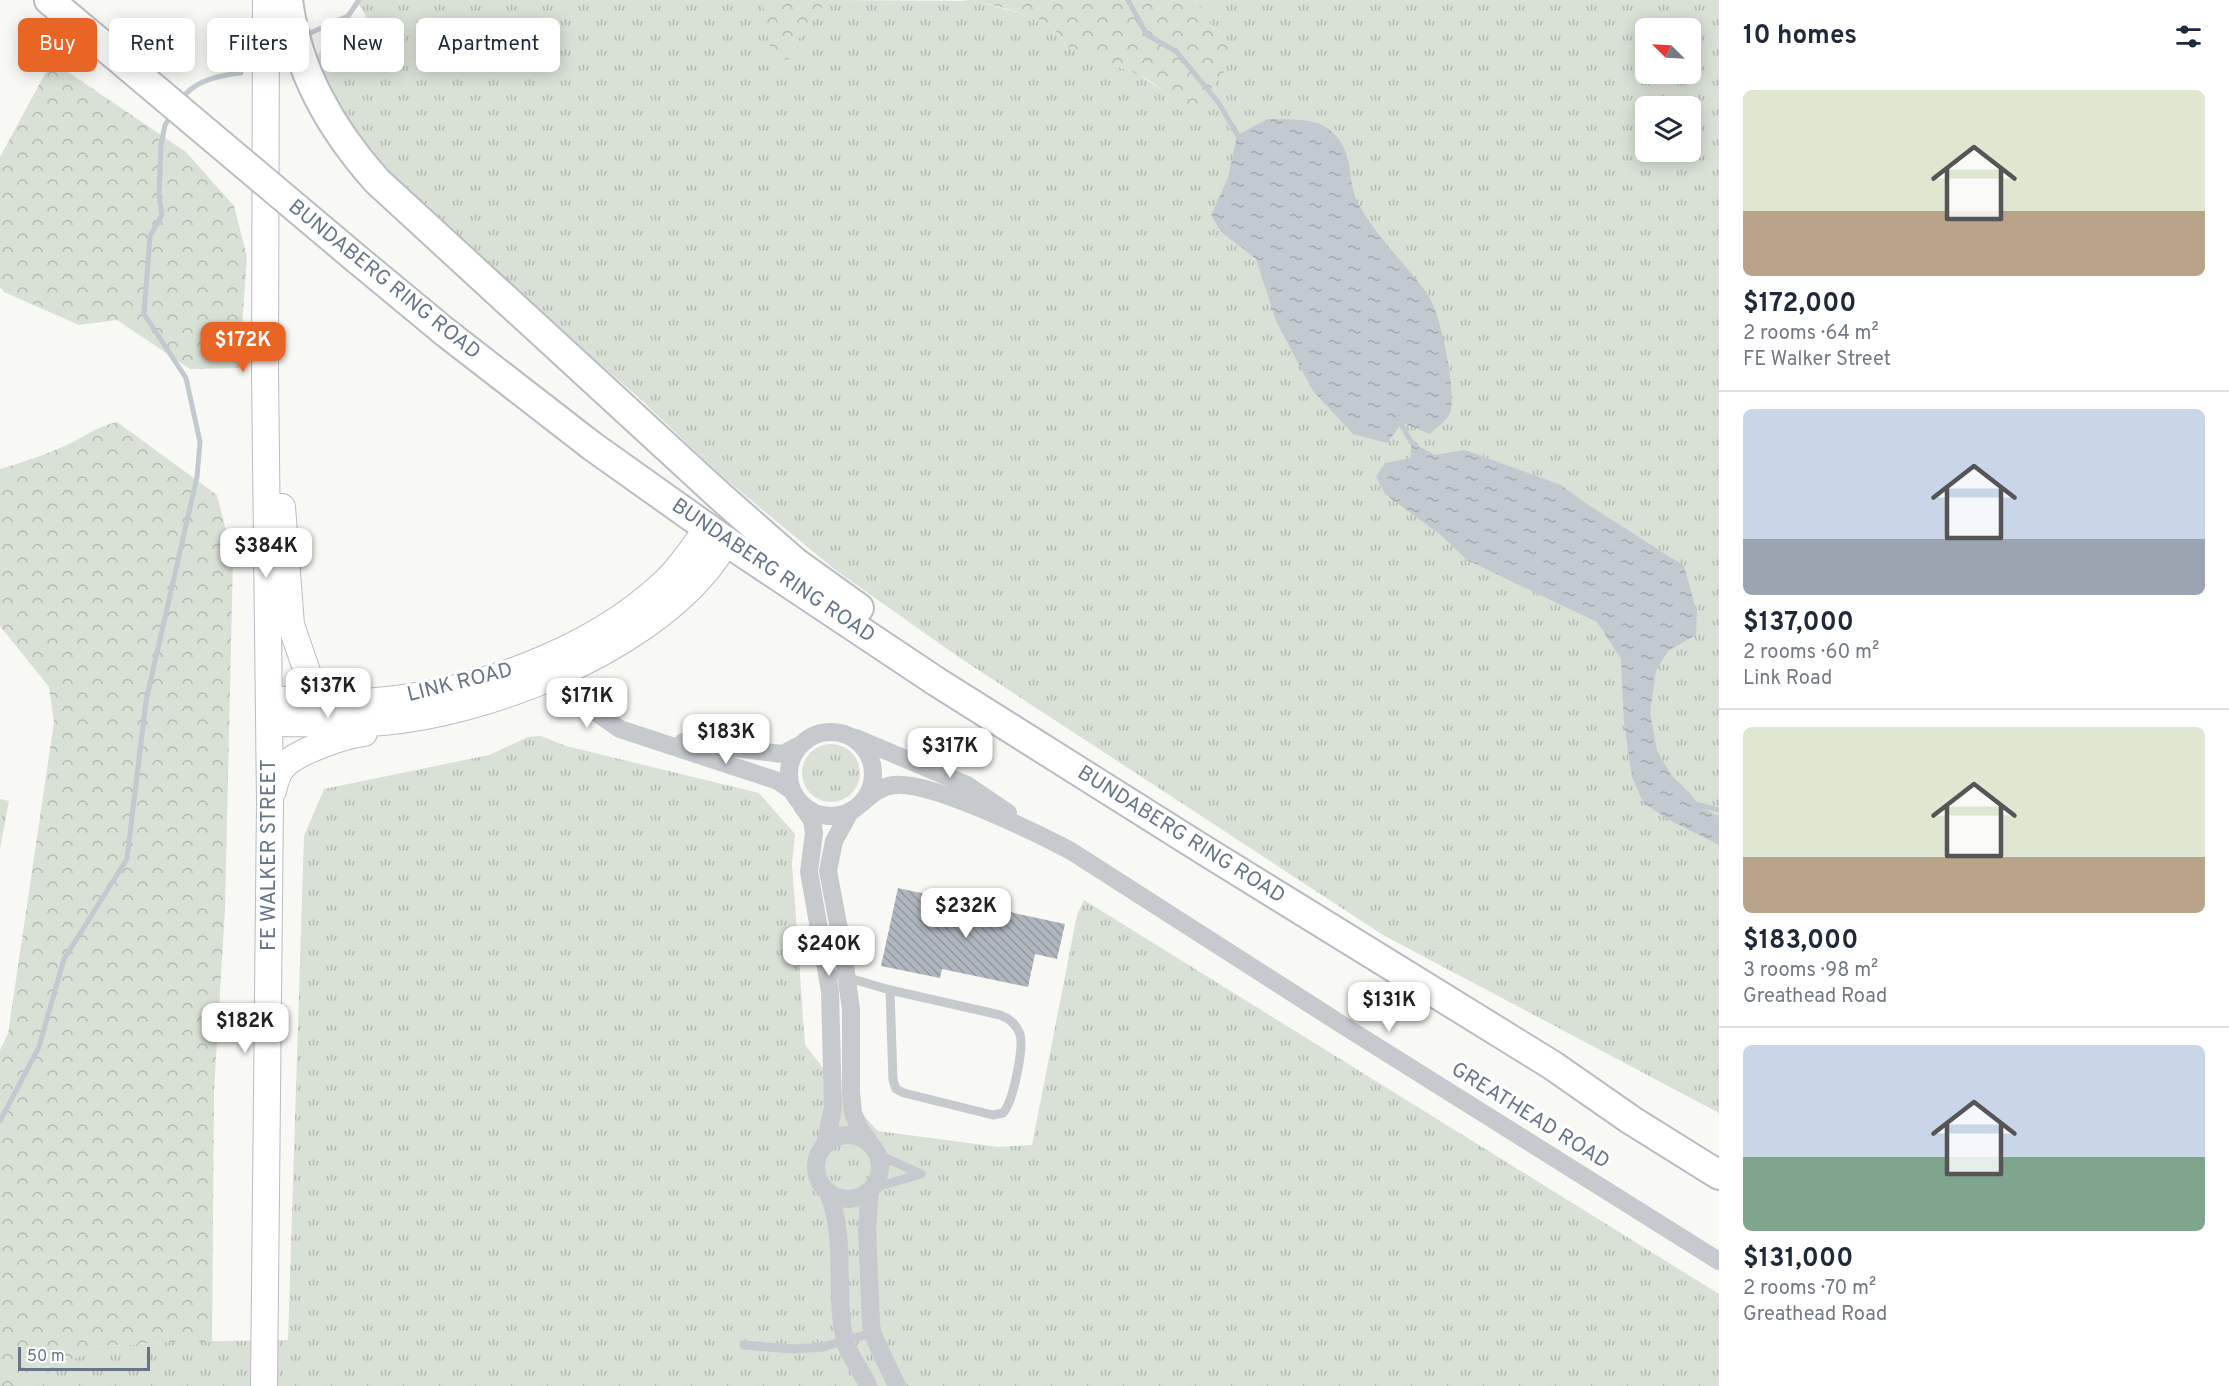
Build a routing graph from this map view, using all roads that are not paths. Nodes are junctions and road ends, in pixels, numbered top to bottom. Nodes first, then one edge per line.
1 (49, 0) edge
2 (266, 0) edge
3 (288, 0) edge
4 (267, 409) junction
5 (717, 535) junction
6 (556, 664) junction
7 (937, 682) junction
8 (338, 702) junction
9 (269, 711) junction
10 (451, 712) junction
11 (840, 732) junction
12 (645, 738) junction
13 (798, 746) junction
14 (791, 790) junction
15 (270, 802) junction
16 (802, 806) junction
17 (856, 807) junction
18 (1043, 836) junction
19 (828, 972) junction
20 (847, 978) junction
21 (890, 990) junction
22 (1552, 1065) junction
23 (825, 1144) junction
24 (874, 1147) junction
25 (1719, 1154) edge
26 (1719, 1175) edge
27 (872, 1189) junction
28 (829, 1194) junction
29 (1719, 1261) edge
30 (872, 1333) junction
31 (846, 1342) junction
32 (744, 1345) dead end
33 (264, 1386) edge
34 (868, 1386) edge
35 (897, 1386) edge

1 - 5 main road, BUNDABERG RING ROAD, bridge
2 - 4 main road, FE WALKER STREET
3 - 7 main road
4 - 8 main road
4 - 9 main road, FE WALKER STREET
5 - 6 main road, LINK ROAD
5 - 7 main road, BUNDABERG RING ROAD
6 - 8 main road, LINK ROAD
6 - 10 main road, LINK ROAD
6 - 12 street
7 - 22 main road, BUNDABERG RING ROAD
8 - 9 main road, LINK ROAD
9 - 10 main road, LINK ROAD
9 - 15 main road, FE WALKER STREET
10 - 15 main road
11 - 13 street
11 - 17 street
11 - 18 street, GREATHEAD ROAD
12 - 13 street
12 - 14 street
13 - 14 street
14 - 16 street
15 - 33 main road, FE WALKER STREET
16 - 17 street, GREATHEAD ROAD
16 - 19 street
17 - 18 street, GREATHEAD ROAD
17 - 20 street
18 - 29 street, GREATHEAD ROAD
19 - 20 lane
19 - 23 street
20 - 21 lane
20 - 24 street
21 - 21 lane
22 - 25 main road, BUNDABERG RING ROAD
22 - 26 main road, BUNDABERG RING ROAD
23 - 24 street
23 - 28 street
24 - 27 street
24 - 27 lane
27 - 28 street
27 - 30 street
28 - 31 street
30 - 31 lane
30 - 35 street
31 - 32 lane
31 - 34 street

